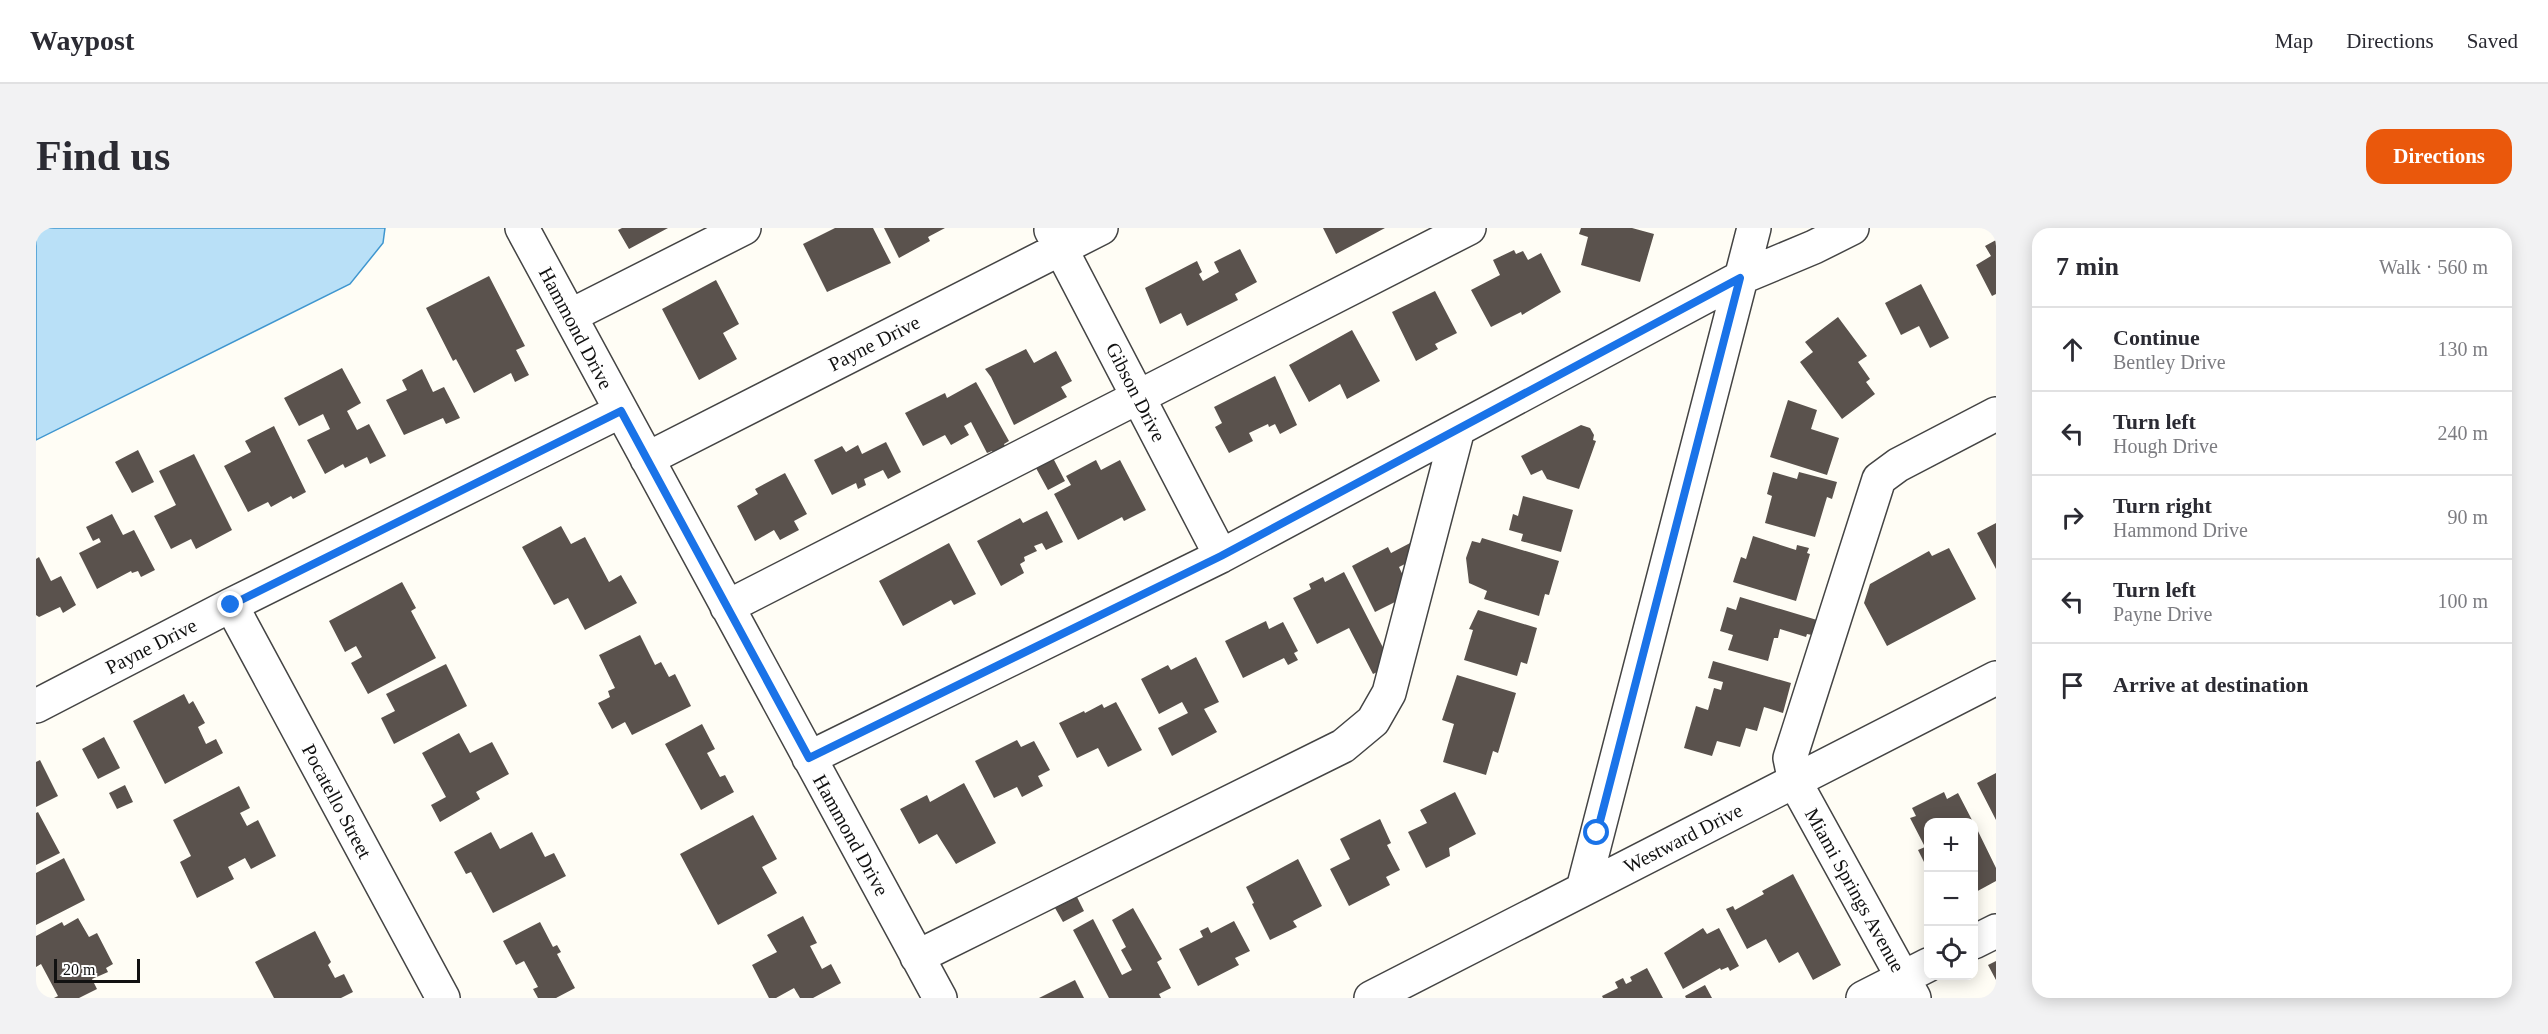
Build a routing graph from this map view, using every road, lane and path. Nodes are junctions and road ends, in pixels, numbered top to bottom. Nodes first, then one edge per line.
1 (522, 228) edge
2 (744, 228) edge
3 (1101, 228) edge
4 (1469, 228) edge
5 (1754, 228) edge
6 (1852, 228) edge
7 (1056, 238) edge
8 (1740, 278) junction
9 (570, 316) junction
10 (1138, 396) junction
11 (621, 411) junction
12 (1996, 414) edge
13 (1458, 429) junction
14 (647, 459) junction
15 (1221, 556) junction
16 (231, 605) junction
17 (727, 607) junction
18 (1996, 678) edge
19 (36, 706) edge
20 (809, 758) junction
21 (1795, 782) junction
22 (1583, 889) junction
23 (1996, 931) edge
24 (1978, 940) edge
25 (917, 957) junction
26 (1915, 980) edge
27 (1423, 986) edge
28 (444, 998) edge
29 (940, 998) edge
30 (1371, 998) edge
31 (1863, 998) edge

1 - 9 street, Hammond Drive
2 - 9 street
3 - 7 street, Payne Drive
4 - 10 street
5 - 8 street
6 - 8 street
7 - 10 street, Gibson Drive
7 - 14 street, Payne Drive
8 - 13 street
8 - 22 street
9 - 11 street, Hammond Drive
10 - 15 street, Gibson Drive
10 - 17 street
11 - 14 street, Hammond Drive
11 - 16 street, Payne Drive
12 - 21 street
13 - 15 street
13 - 25 street
14 - 17 street, Hammond Drive
15 - 20 street
16 - 19 street, Payne Drive
16 - 28 street, Pocatello Street
17 - 20 street, Hammond Drive
18 - 21 street, Westward Drive
20 - 25 street, Hammond Drive
21 - 22 street, Westward Drive
21 - 26 street, Miami Springs Avenue
22 - 27 street, Westward Drive
23 - 24 street
25 - 29 street, Hammond Drive
26 - 31 street
27 - 30 street, Westward Drive

